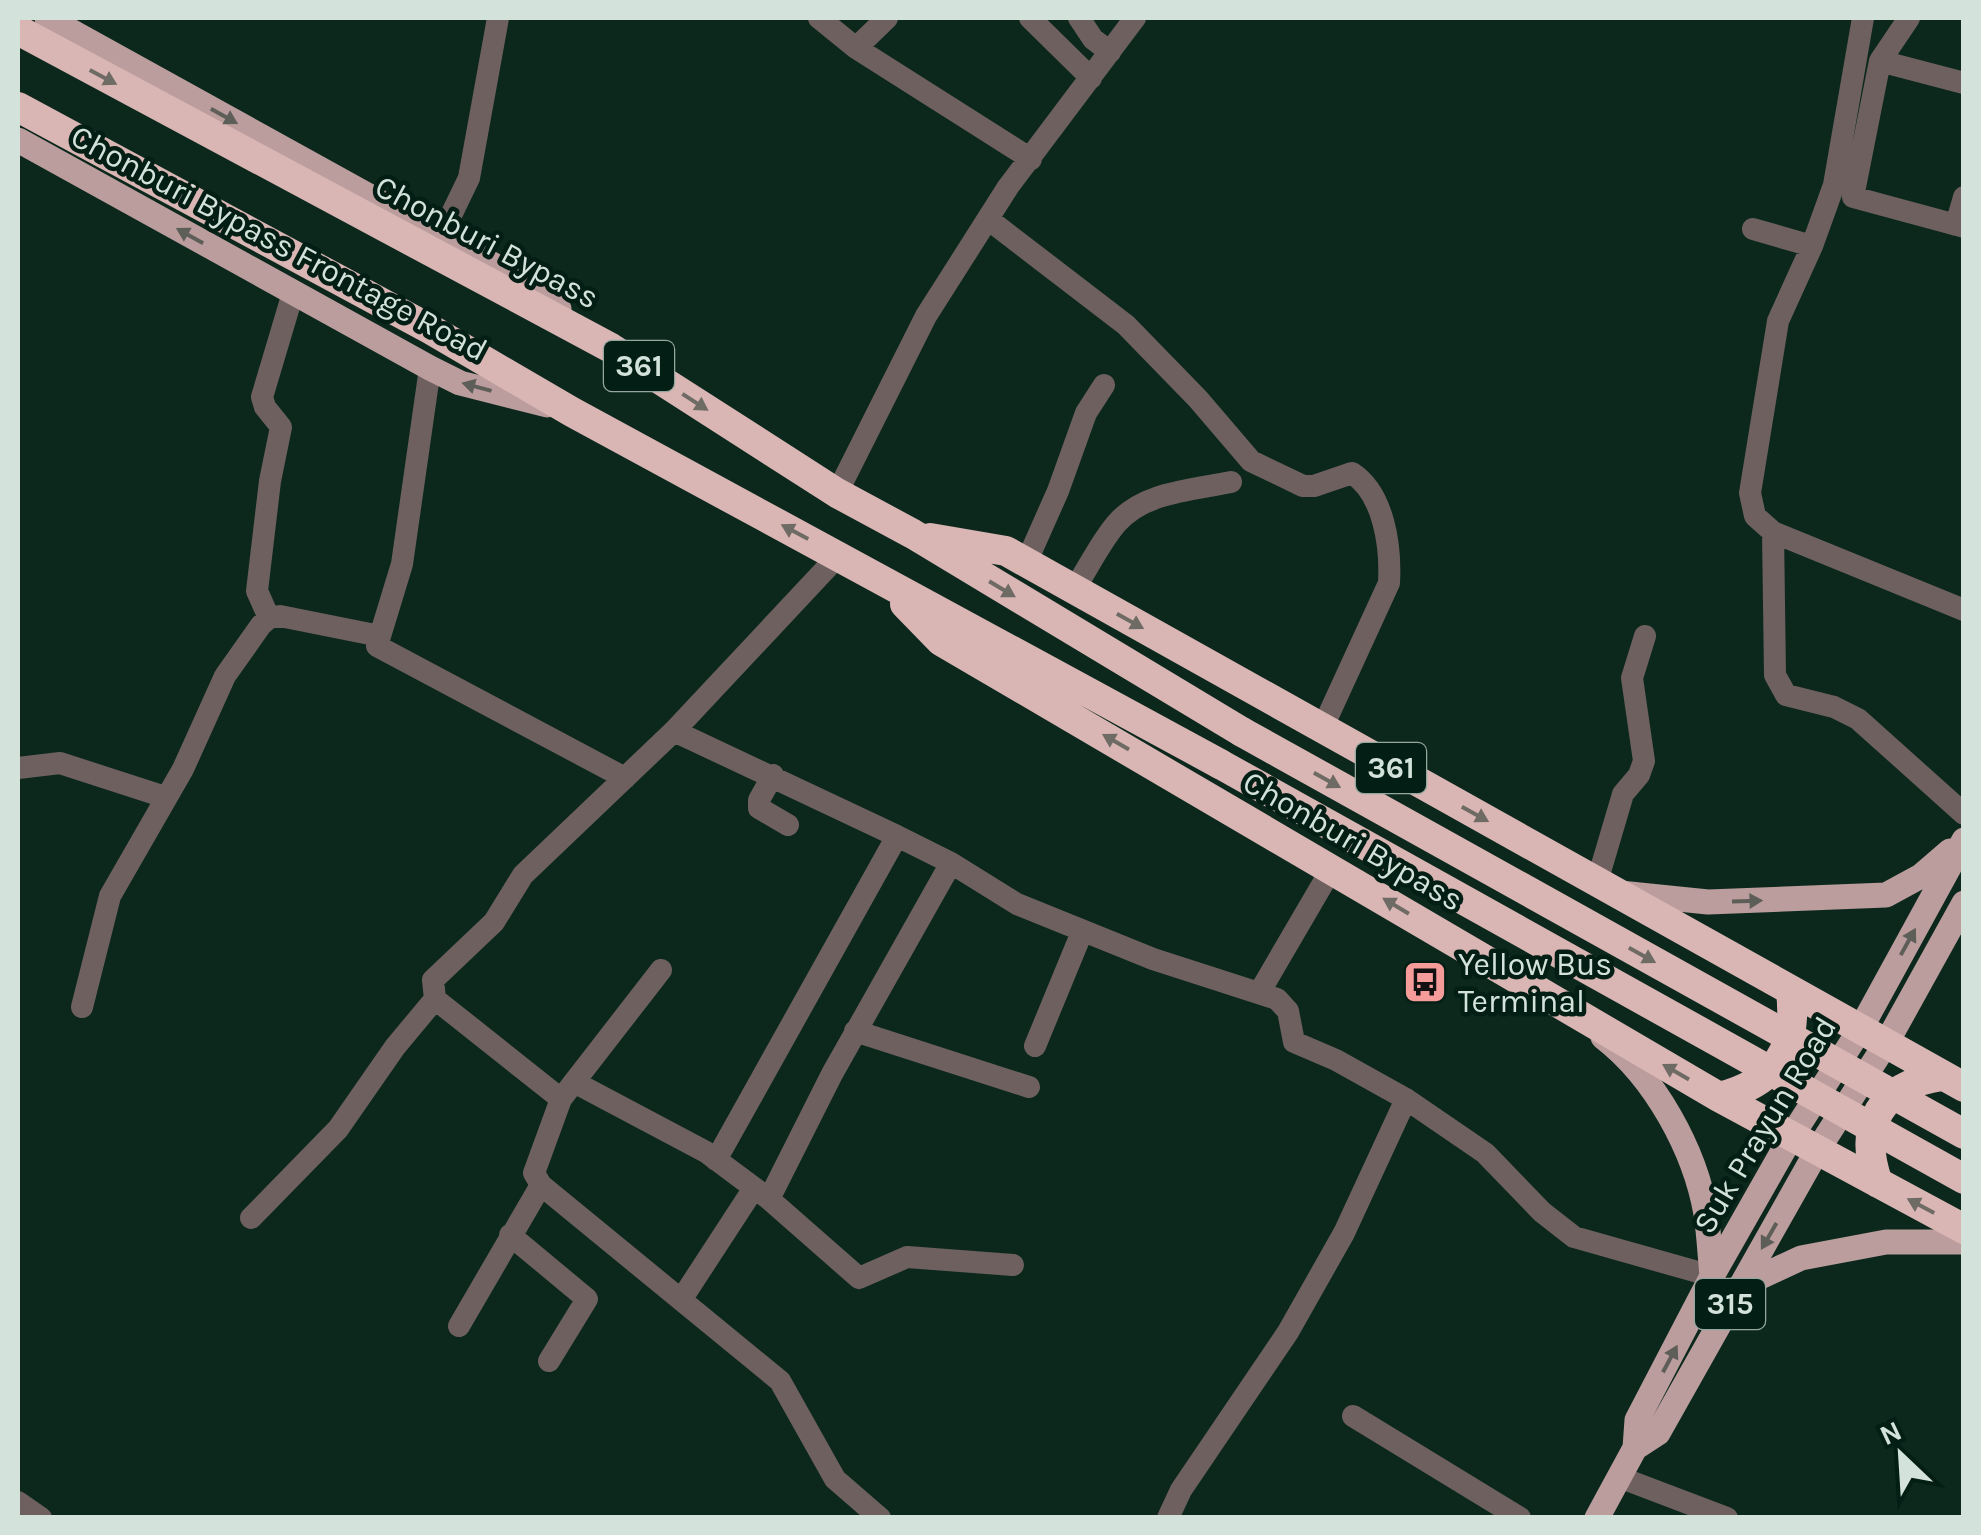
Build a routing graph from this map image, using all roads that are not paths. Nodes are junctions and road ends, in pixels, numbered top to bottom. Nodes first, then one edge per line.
1 (47, 18) edge
2 (498, 18) edge
3 (818, 18) edge
4 (887, 18) edge
5 (1030, 18) edge
6 (1079, 18) edge
7 (1135, 18) edge
8 (1864, 18) edge
9 (1908, 18) edge
10 (18, 30) edge
11 (856, 48) junction
12 (1110, 52) junction
13 (1880, 61) junction
14 (1091, 78) junction
15 (1964, 83) edge
16 (18, 107) edge
17 (18, 140) edge
18 (1031, 159) junction
19 (1964, 197) edge
20 (988, 219) junction
21 (1960, 226) edge
22 (1753, 229) dead end
23 (441, 236) junction
24 (1812, 246) junction
25 (293, 293) junction
26 (611, 348) junction
27 (430, 368) junction
28 (1104, 385) dead end
29 (572, 412) junction
30 (1231, 482) dead end
31 (837, 493) junction
32 (1773, 532) junction
33 (912, 534) junction
34 (838, 556) junction
35 (1026, 563) junction
36 (880, 579) junction
37 (1074, 590) junction
38 (1964, 610) edge
39 (269, 618) junction
40 (380, 636) junction
41 (1645, 636) dead end
42 (1322, 730) junction
43 (674, 731) junction
44 (18, 768) edge
45 (772, 775) junction
46 (625, 778) junction
47 (164, 797) junction
48 (1964, 814) edge
49 (788, 826) dead end
50 (897, 836) junction
51 (1964, 839) edge
52 (951, 863) junction
53 (1332, 868) junction
54 (1606, 887) junction
55 (1964, 903) edge
56 (1082, 932) junction
57 (661, 970) dead end
58 (1791, 992) junction
59 (1259, 994) junction
60 (435, 999) junction
61 (1562, 1005) junction
62 (82, 1008) dead end
63 (855, 1031) junction
64 (1874, 1035) junction
65 (1035, 1046) dead end
66 (1953, 1081) edge
67 (1029, 1087) dead end
68 (568, 1090) junction
69 (1719, 1097) junction
70 (1406, 1099) junction
71 (1964, 1134) edge
72 (1804, 1144) junction
73 (716, 1160) junction
74 (1964, 1179) edge
75 (1878, 1183) junction
76 (540, 1185) junction
77 (762, 1194) junction
78 (251, 1218) dead end
79 (1964, 1230) edge
80 (510, 1235) junction
81 (1964, 1242) edge
82 (1013, 1265) dead end
83 (1712, 1276) junction
84 (1739, 1287) junction
85 (681, 1300) junction
86 (459, 1326) dead end
87 (549, 1361) dead end
88 (1353, 1416) dead end
89 (1635, 1448) junction
90 (1619, 1478) junction
91 (18, 1502) edge
92 (41, 1518) edge
93 (880, 1518) edge
94 (1168, 1518) edge
95 (1520, 1518) edge
96 (1596, 1518) edge
97 (1727, 1518) edge

1 -> 23 main road, 361
2 - 23 street
3 - 11 street
4 - 11 street
5 - 14 street
6 - 12 street
7 - 12 street
8 - 24 street
9 - 13 street
10 -> 26 highway, Chonburi Bypass / 361
11 - 18 street
12 - 14 street
13 - 15 street
13 - 21 street
14 - 18 street
16 - 29 highway, Chonburi Bypass / 361
25 -> 17 main road, Chonburi Bypass Frontage Road / 361
18 - 20 street
19 - 21 street
20 - 31 street
20 - 42 street
22 - 24 street
23 - 26 main road, 361
24 - 32 street
25 - 27 main road, Chonburi Bypass Frontage Road / 361
25 - 39 street
26 -> 31 highway, Chonburi Bypass / 361
29 -> 27 main road, Chonburi Bypass Frontage Road / 361
27 - 40 street
28 - 35 street
34 -> 29 highway, Chonburi Bypass / 361
30 - 37 street
31 - 33 highway, Chonburi Bypass / 361
32 - 38 street
32 - 48 street
33 - 35 highway, Chonburi Bypass / 361
33 -> 71 highway, Chonburi Bypass / 361, bridge
34 - 36 highway, Chonburi Bypass / 361
34 - 43 street
35 - 37 highway, Chonburi Bypass / 361
53 -> 36 highway, Chonburi Bypass / 361
36 - 74 highway, Chonburi Bypass / 361, bridge
37 -> 42 highway, Chonburi Bypass / 361
39 - 40 street
39 - 47 street
40 - 46 street
41 - 54 street
42 -> 54 highway, Chonburi Bypass / 361
43 - 45 street
43 - 46 street
44 - 47 street
45 - 49 street
45 - 50 street
46 - 60 street
47 - 62 street
50 - 52 street
50 - 73 street
54 -> 51 main road
64 -> 51 main road, Suk Prayun Road / 315
52 - 56 street
52 - 63 street
53 - 59 street
61 -> 53 highway, Chonburi Bypass / 361
54 - 58 highway, Chonburi Bypass / 361
55 - 64 main road, Suk Prayun Road / 315
56 - 59 street
56 - 65 street
57 - 68 street
58 - 64 highway, Chonburi Bypass / 361
58 - 69 highway
59 - 70 street
60 - 68 street
60 - 78 street
69 -> 61 highway, Chonburi Bypass / 361
61 - 83 main road
63 - 67 street
63 - 77 street
64 - 66 highway, Chonburi Bypass / 361
64 - 72 main road, Suk Prayun Road / 315
66 - 75 highway
68 - 73 street
68 - 76 street
69 - 72 highway, Chonburi Bypass / 361
70 - 83 street
70 - 94 street
72 - 75 highway, Chonburi Bypass / 361
72 - 83 main road, Suk Prayun Road / 315
72 -> 84 main road, Suk Prayun Road / 315
73 - 77 street
79 -> 75 highway, Chonburi Bypass / 361
76 - 80 street
76 - 85 street
77 - 82 street
77 - 85 street
80 - 86 street
80 - 87 street
81 - 84 main road
89 -> 83 main road, Suk Prayun Road / 315
84 - 89 main road, Suk Prayun Road / 315
85 - 93 street
88 - 95 street
89 - 90 main road, Suk Prayun Road / 315
90 - 96 main road, Suk Prayun Road / 315
90 - 97 street
91 - 92 street

